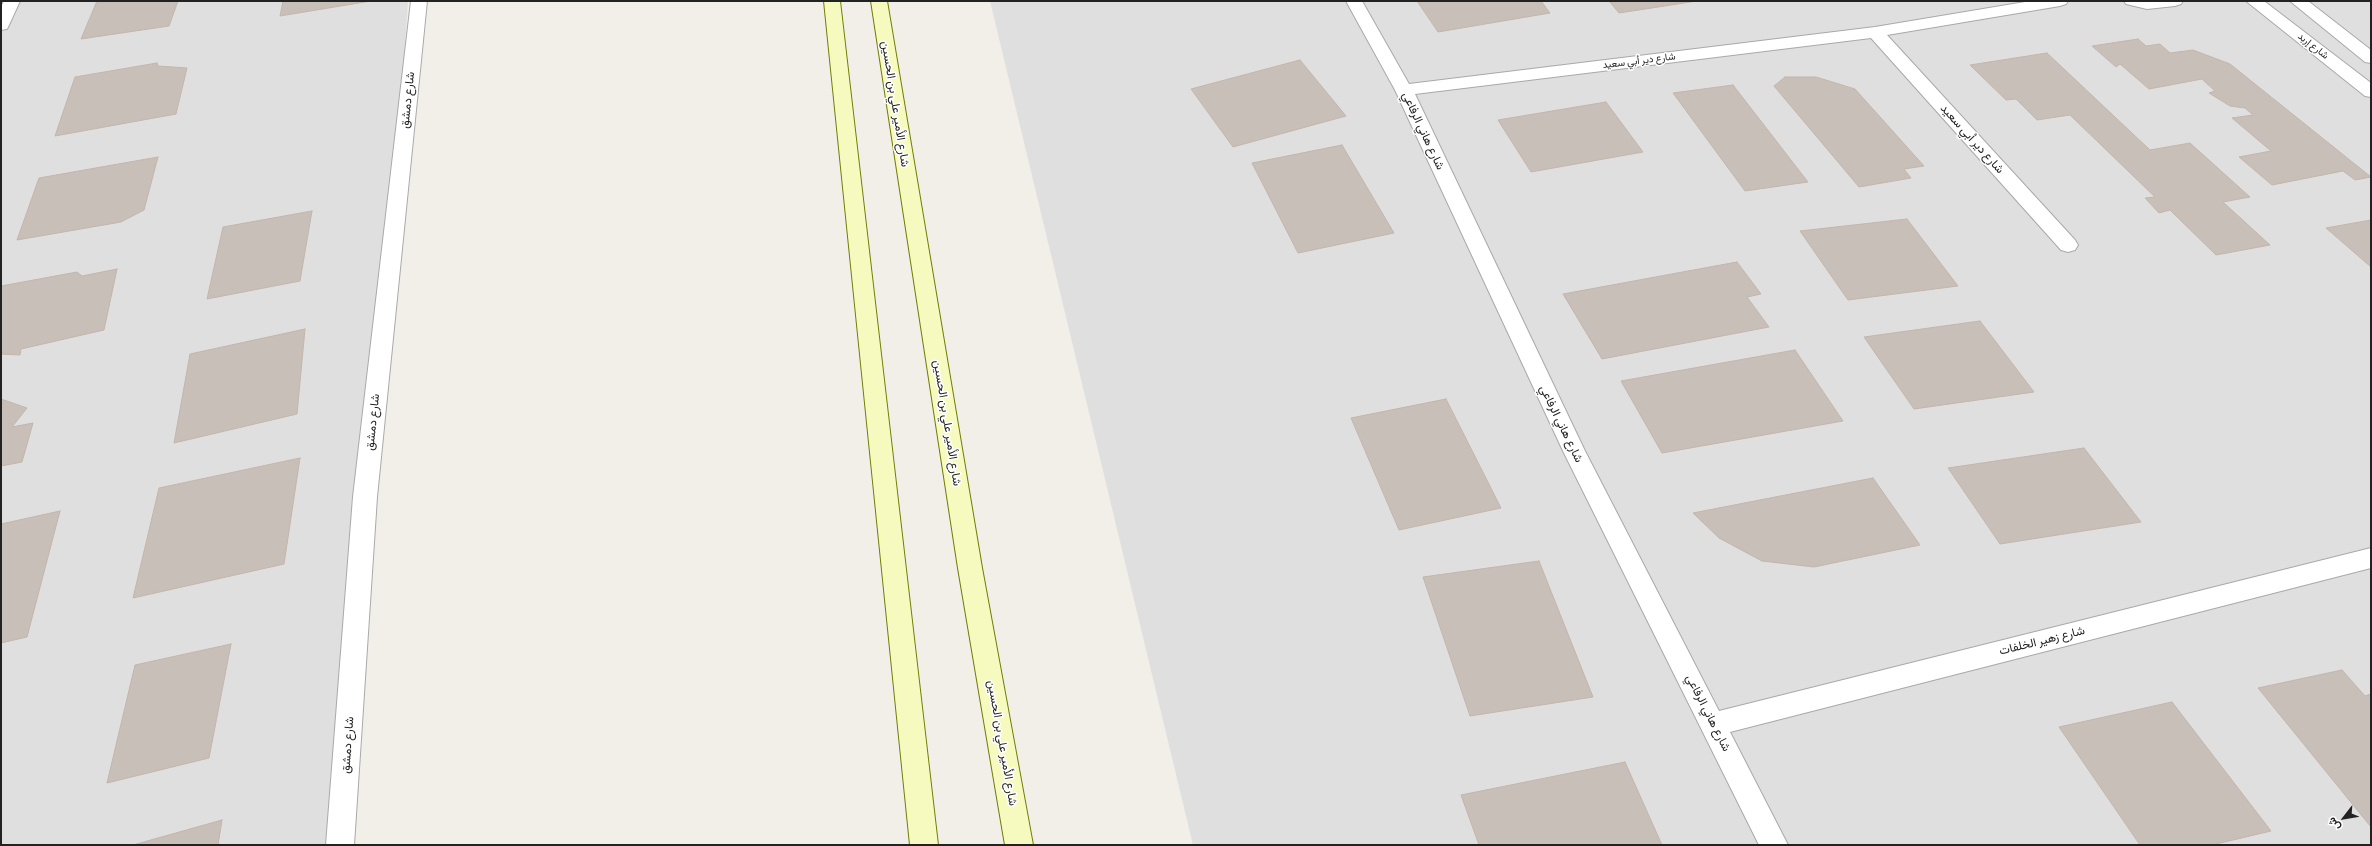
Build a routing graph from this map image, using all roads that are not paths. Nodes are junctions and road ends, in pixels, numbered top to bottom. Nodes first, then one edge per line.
1 (12, 1) edge
2 (419, 1) edge
3 (832, 1) edge
4 (879, 1) edge
5 (1354, 1) edge
6 (2060, 1) edge
7 (2132, 1) edge
8 (2175, 1) edge
9 (2254, 1) edge
10 (2298, 1) edge
11 (2, 20) edge
12 (1875, 32) junction
13 (2371, 58) edge
14 (1404, 90) junction
15 (2371, 92) edge
16 (2068, 245) dead end
17 (2371, 558) edge
18 (1714, 724) junction
19 (340, 845) edge
20 (924, 845) edge
21 (1019, 845) edge
22 (1774, 845) edge

1 - 11 street
2 - 19 street, شارع دمشق
3 - 20 main road
4 - 21 main road, شارع الأمير علي بن الحسين
5 - 14 street, شارع هاني الرفاعي
6 - 12 street, شارع دير أبي سعيد
7 - 8 street
9 - 15 street, شارع إربد
10 - 13 street
12 - 14 street, شارع دير أبي سعيد
12 - 16 street, شارع دير أبي سعيد
14 - 18 street, شارع هاني الرفاعي
17 - 18 street, شارع زهير الخلفات
18 - 22 street, شارع هاني الرفاعي

